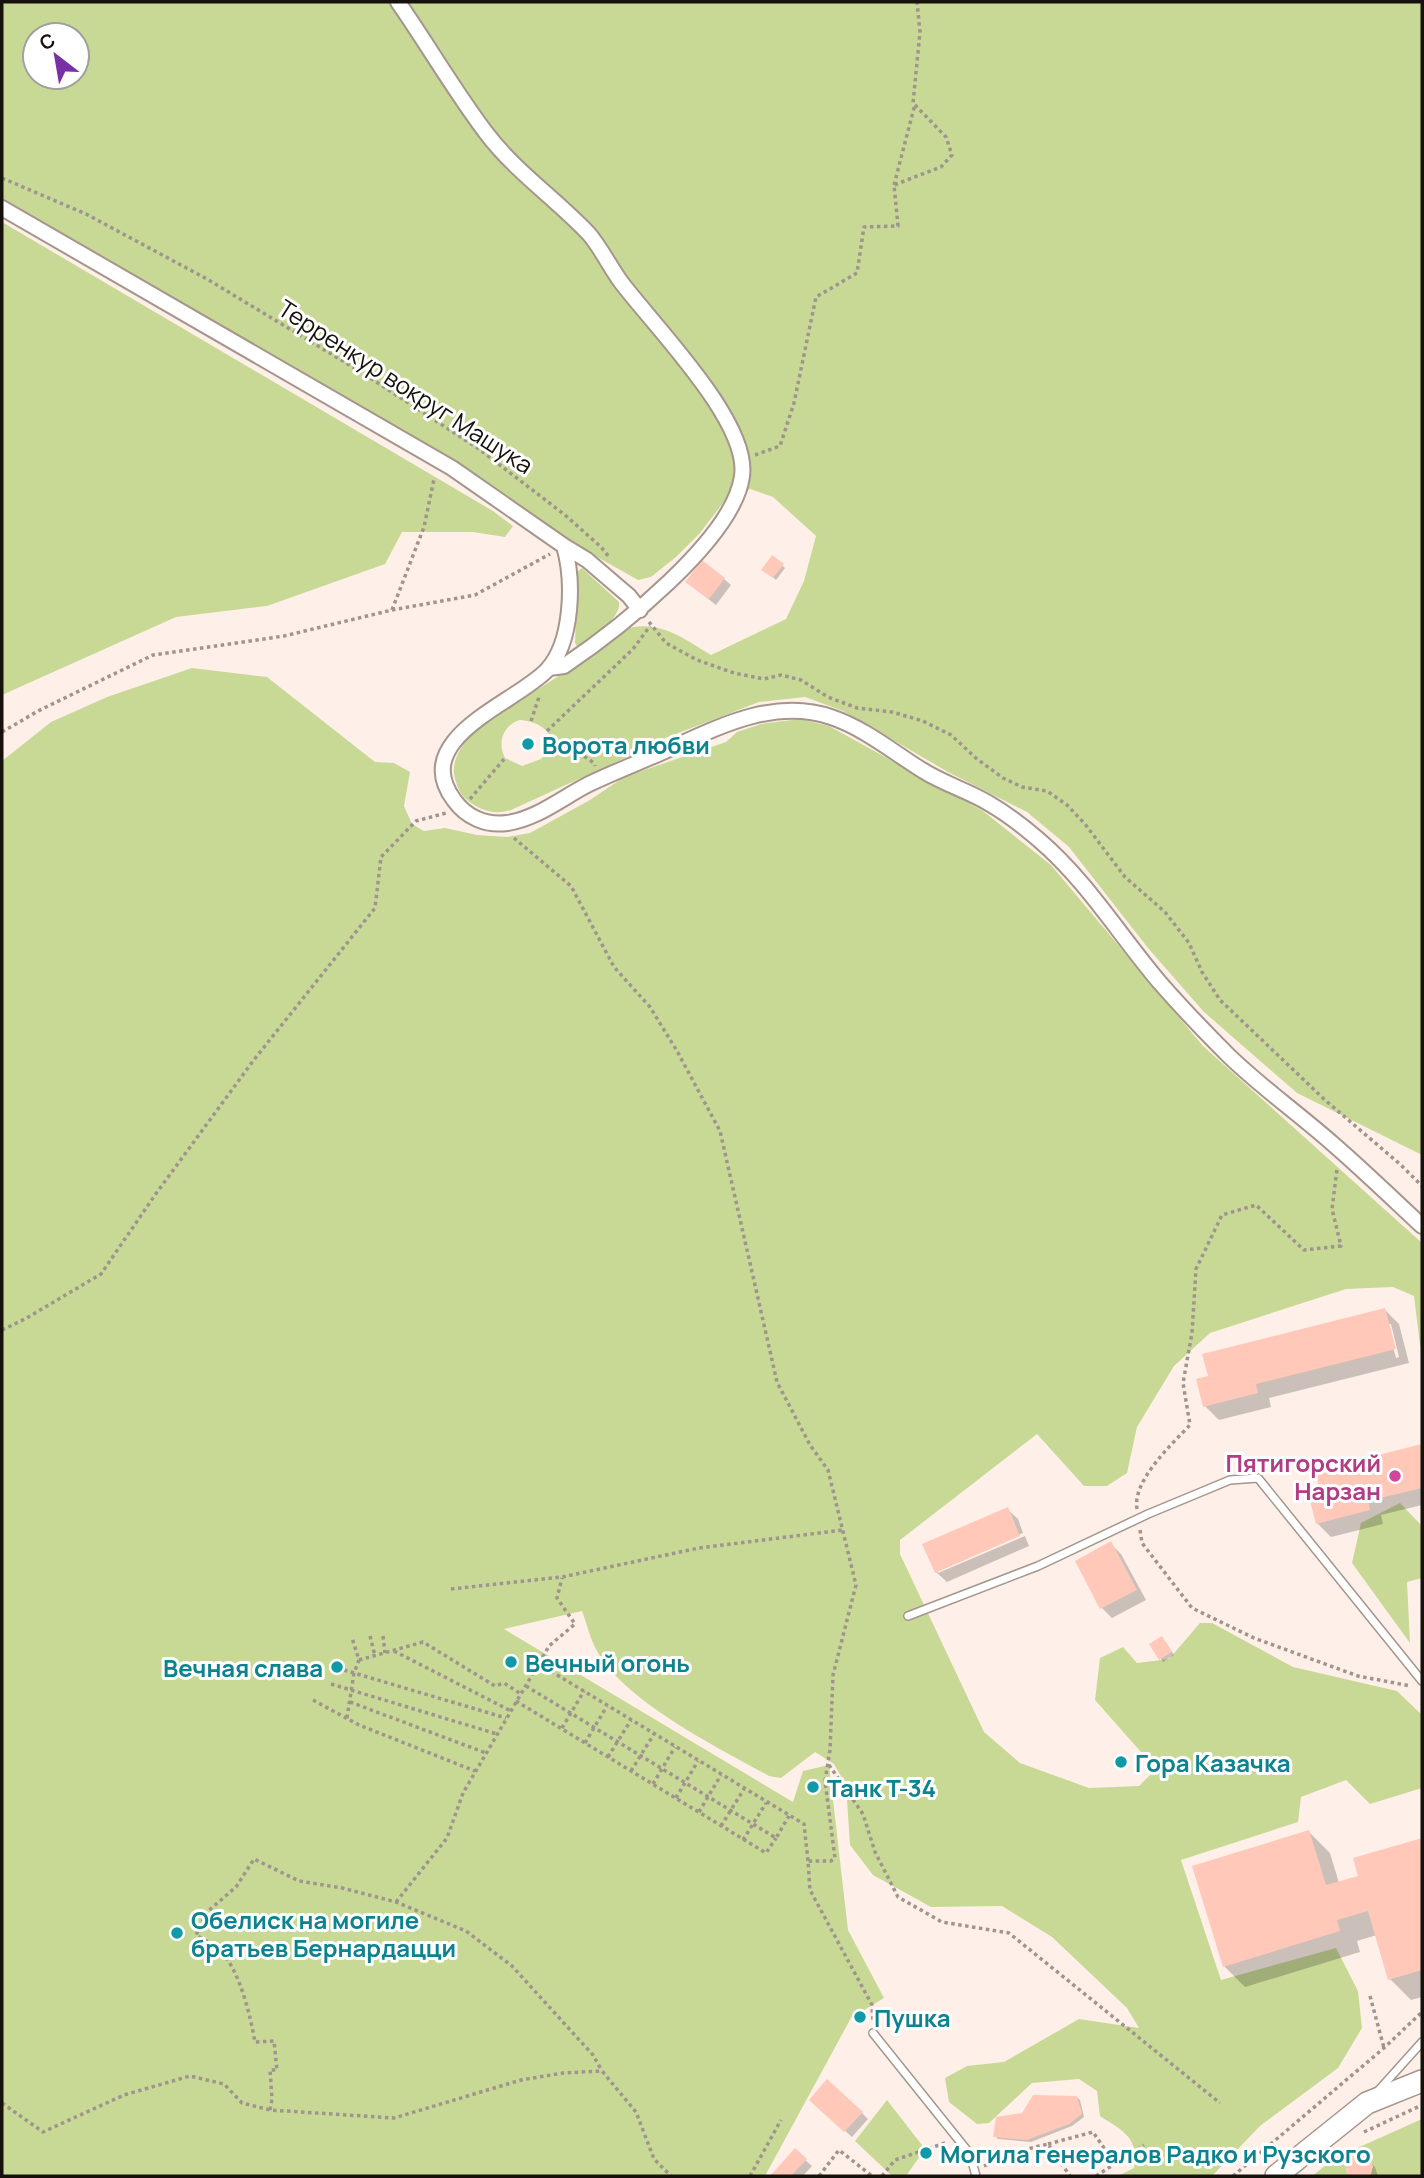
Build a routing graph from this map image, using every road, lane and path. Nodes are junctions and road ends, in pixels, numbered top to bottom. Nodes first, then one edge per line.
1 (398, 2) edge
2 (918, 2) edge
3 (915, 104) junction
4 (2, 178) edge
5 (894, 185) junction
6 (2, 208) edge
7 (743, 459) junction
8 (434, 480) dead end
9 (564, 546) junction
10 (609, 557) dead end
11 (392, 610) junction
12 (640, 610) junction
13 (651, 625) junction
14 (549, 668) junction
15 (539, 697) dead end
16 (531, 721) dead end
17 (547, 731) dead end
18 (2, 732) edge
19 (553, 741) dead end
20 (505, 758) dead end
21 (597, 780) junction
22 (461, 809) junction
23 (496, 823) junction
24 (1340, 1150) junction
25 (1422, 1186) edge
26 (1422, 1226) edge
27 (2, 1330) edge
28 (1139, 1519) junction
29 (843, 1530) junction
30 (562, 1577) junction
31 (451, 1589) dead end
32 (908, 1616) dead end
33 (370, 1636) dead end
34 (383, 1636) dead end
35 (352, 1638) dead end
36 (392, 1650) junction
37 (385, 1653) junction
38 (374, 1656) junction
39 (359, 1660) junction
40 (539, 1664) junction
41 (344, 1671) dead end
42 (354, 1673) junction
43 (1422, 1681) edge
44 (331, 1684) dead end
45 (526, 1686) junction
46 (1422, 1688) edge
47 (351, 1691) junction
48 (584, 1691) junction
49 (521, 1694) junction
50 (313, 1700) dead end
51 (516, 1701) junction
52 (349, 1702) junction
53 (607, 1706) junction
54 (511, 1711) junction
55 (571, 1713) junction
56 (347, 1718) junction
57 (506, 1718) junction
58 (631, 1720) junction
59 (594, 1727) junction
60 (561, 1729) junction
61 (497, 1734) junction
62 (654, 1734) junction
63 (618, 1741) junction
64 (585, 1743) junction
65 (675, 1747) junction
66 (486, 1753) junction
67 (640, 1755) junction
68 (608, 1757) junction
69 (698, 1761) junction
70 (829, 1765) dead end
71 (662, 1769) junction
72 (475, 1771) junction
73 (631, 1771) junction
74 (722, 1775) junction
75 (685, 1782) junction
76 (653, 1784) junction
77 (744, 1789) junction
78 (708, 1797) junction
79 (675, 1798) junction
80 (766, 1802) junction
81 (731, 1810) junction
82 (699, 1812) junction
83 (789, 1816) junction
84 (753, 1824) junction
85 (721, 1826) junction
86 (776, 1838) junction
87 (743, 1840) junction
88 (808, 1861) junction
89 (396, 1902) junction
90 (1370, 1996) dead end
91 (1422, 2012) edge
92 (873, 2033) joint
93 (1422, 2042) edge
94 (1384, 2048) junction
95 (602, 2071) junction
96 (1422, 2081) edge
97 (2, 2103) edge
98 (1220, 2103) dead end
99 (1367, 2103) junction
100 (270, 2110) junction
101 (781, 2120) dead end
102 (957, 2138) junction
103 (1048, 2144) junction
104 (1144, 2145) dead end
105 (1016, 2152) junction
106 (970, 2154) junction
107 (1115, 2164) junction
108 (975, 2174) edge
109 (671, 2176) edge
110 (750, 2176) edge
111 (819, 2176) edge
112 (872, 2176) edge
113 (882, 2176) edge
114 (1070, 2176) edge
115 (1096, 2176) edge
116 (1233, 2176) edge
117 (1276, 2176) edge

1 - 7 street
2 - 3 path
3 - 5 path
3 - 5 path
4 - 10 path, Терренкур вокруг Машука
5 - 7 path
6 - 9 street
7 - 12 street
8 - 11 path
9 - 11 path
9 - 12 street
9 - 14 street
11 - 18 path
12 - 13 path
12 - 14 street
13 - 17 path
13 - 25 path
14 - 22 street
15 - 16 path
19 - 21 path
20 - 22 path
21 - 23 street
21 - 24 street
22 - 23 street
22 - 27 path
23 - 29 path
24 - 26 street
24 - 28 path
28 - 32 lane
28 - 43 lane
28 - 46 path
29 - 30 path
29 - 88 path
30 - 31 path
30 - 40 path
33 - 38 path
34 - 37 path
35 - 39 path
36 - 37 path
36 - 49 path
36 - 54 path
37 - 38 path
38 - 39 path
39 - 42 path
40 - 45 path
40 - 48 path
41 - 42 path
42 - 47 path
42 - 57 path
44 - 47 path
45 - 49 path
45 - 55 path
47 - 52 path
47 - 61 path
48 - 53 path
48 - 55 path
49 - 51 path
50 - 56 path
51 - 54 path
51 - 60 path
52 - 56 path
52 - 66 path
53 - 58 path
53 - 59 path
54 - 57 path
55 - 59 path
55 - 60 path
56 - 72 path
57 - 61 path
58 - 62 path
58 - 63 path
59 - 63 path
59 - 64 path
60 - 64 path
61 - 66 path
62 - 65 path
62 - 67 path
63 - 67 path
63 - 68 path
64 - 68 path
65 - 69 path
65 - 71 path
66 - 72 path
67 - 71 path
67 - 73 path
68 - 73 path
69 - 74 path
69 - 75 path
70 - 98 path
71 - 75 path
71 - 76 path
72 - 89 path
73 - 76 path
74 - 77 path
74 - 78 path
75 - 78 path
75 - 79 path
76 - 79 path
77 - 80 path
77 - 81 path
78 - 81 path
78 - 82 path
79 - 82 path
80 - 83 path
80 - 84 path
81 - 84 path
81 - 85 path
82 - 85 path
83 - 86 path
83 - 88 path
84 - 86 path
84 - 87 path
85 - 87 path
86 - 87 path
88 - 92 path
89 - 95 path
89 - 100 path
90 - 94 path
91 - 94 path
92 - 102 lane
93 - 99 lane
94 - 116 path
95 - 100 path
95 - 109 path
96 - 99 street
97 - 100 path
99 - 117 street
101 - 110 path
102 - 106 lane
102 - 113 path
103 - 105 path
103 - 107 path
103 - 114 path
104 - 107 path
105 - 106 path
105 - 108 path
106 - 108 lane
107 - 115 path
111 - 112 path

